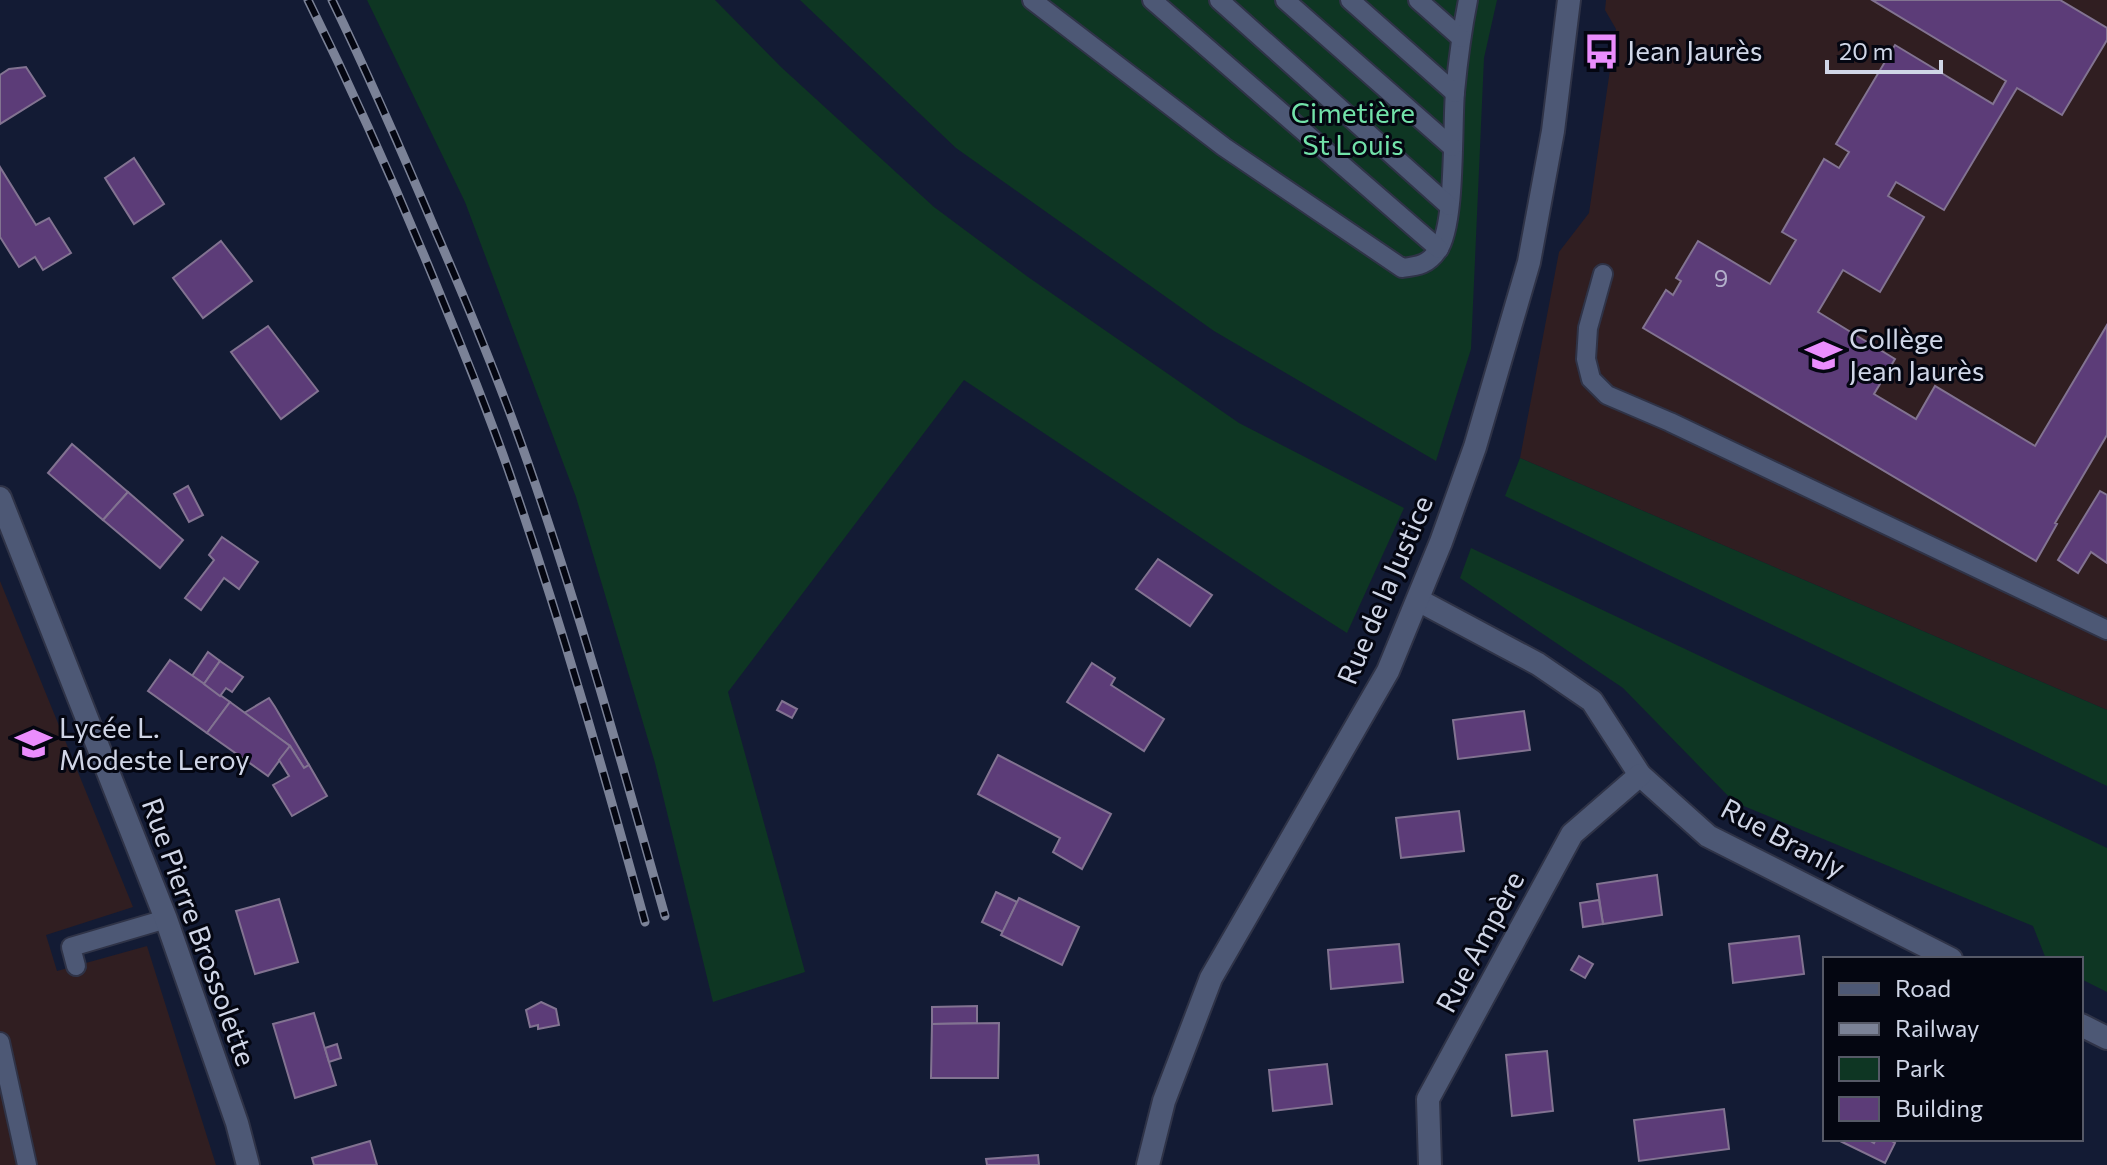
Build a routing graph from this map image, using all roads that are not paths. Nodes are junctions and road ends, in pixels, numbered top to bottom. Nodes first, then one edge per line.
1 (1032, 0) edge
2 (1152, 0) edge
3 (1219, 0) edge
4 (1285, 0) edge
5 (1350, 0) edge
6 (1418, 0) edge
7 (1468, 0) edge
8 (1569, 0) edge
9 (1461, 38) junction
10 (1455, 93) junction
11 (1452, 147) junction
12 (1449, 206) junction
13 (1439, 249) junction
14 (1603, 274) dead end
15 (0, 498) edge
16 (1418, 600) junction
17 (2107, 630) edge
18 (1640, 775) junction
19 (166, 919) junction
20 (1947, 957) edge
21 (76, 966) dead end
22 (2083, 1026) edge
23 (2107, 1038) edge
24 (0, 1042) edge
25 (27, 1165) edge
26 (248, 1165) edge
27 (1148, 1165) edge
28 (1430, 1165) edge

1 - 13 lane
2 - 13 lane
3 - 12 lane
4 - 11 lane
5 - 10 lane
6 - 9 lane
7 - 9 lane
8 - 16 street, Rue de la Justice
9 - 10 lane
10 - 11 lane
11 - 12 lane
12 - 13 lane
14 - 17 lane
15 - 19 street, Rue Pierre Brossolette
16 - 18 street, Rue Branly
16 - 27 street, Rue de la Justice
18 - 20 street, Rue Branly
18 - 28 street, Rue Ampère
19 - 21 lane
19 - 26 street, Rue Pierre Brossolette
22 - 23 street
24 - 25 lane

